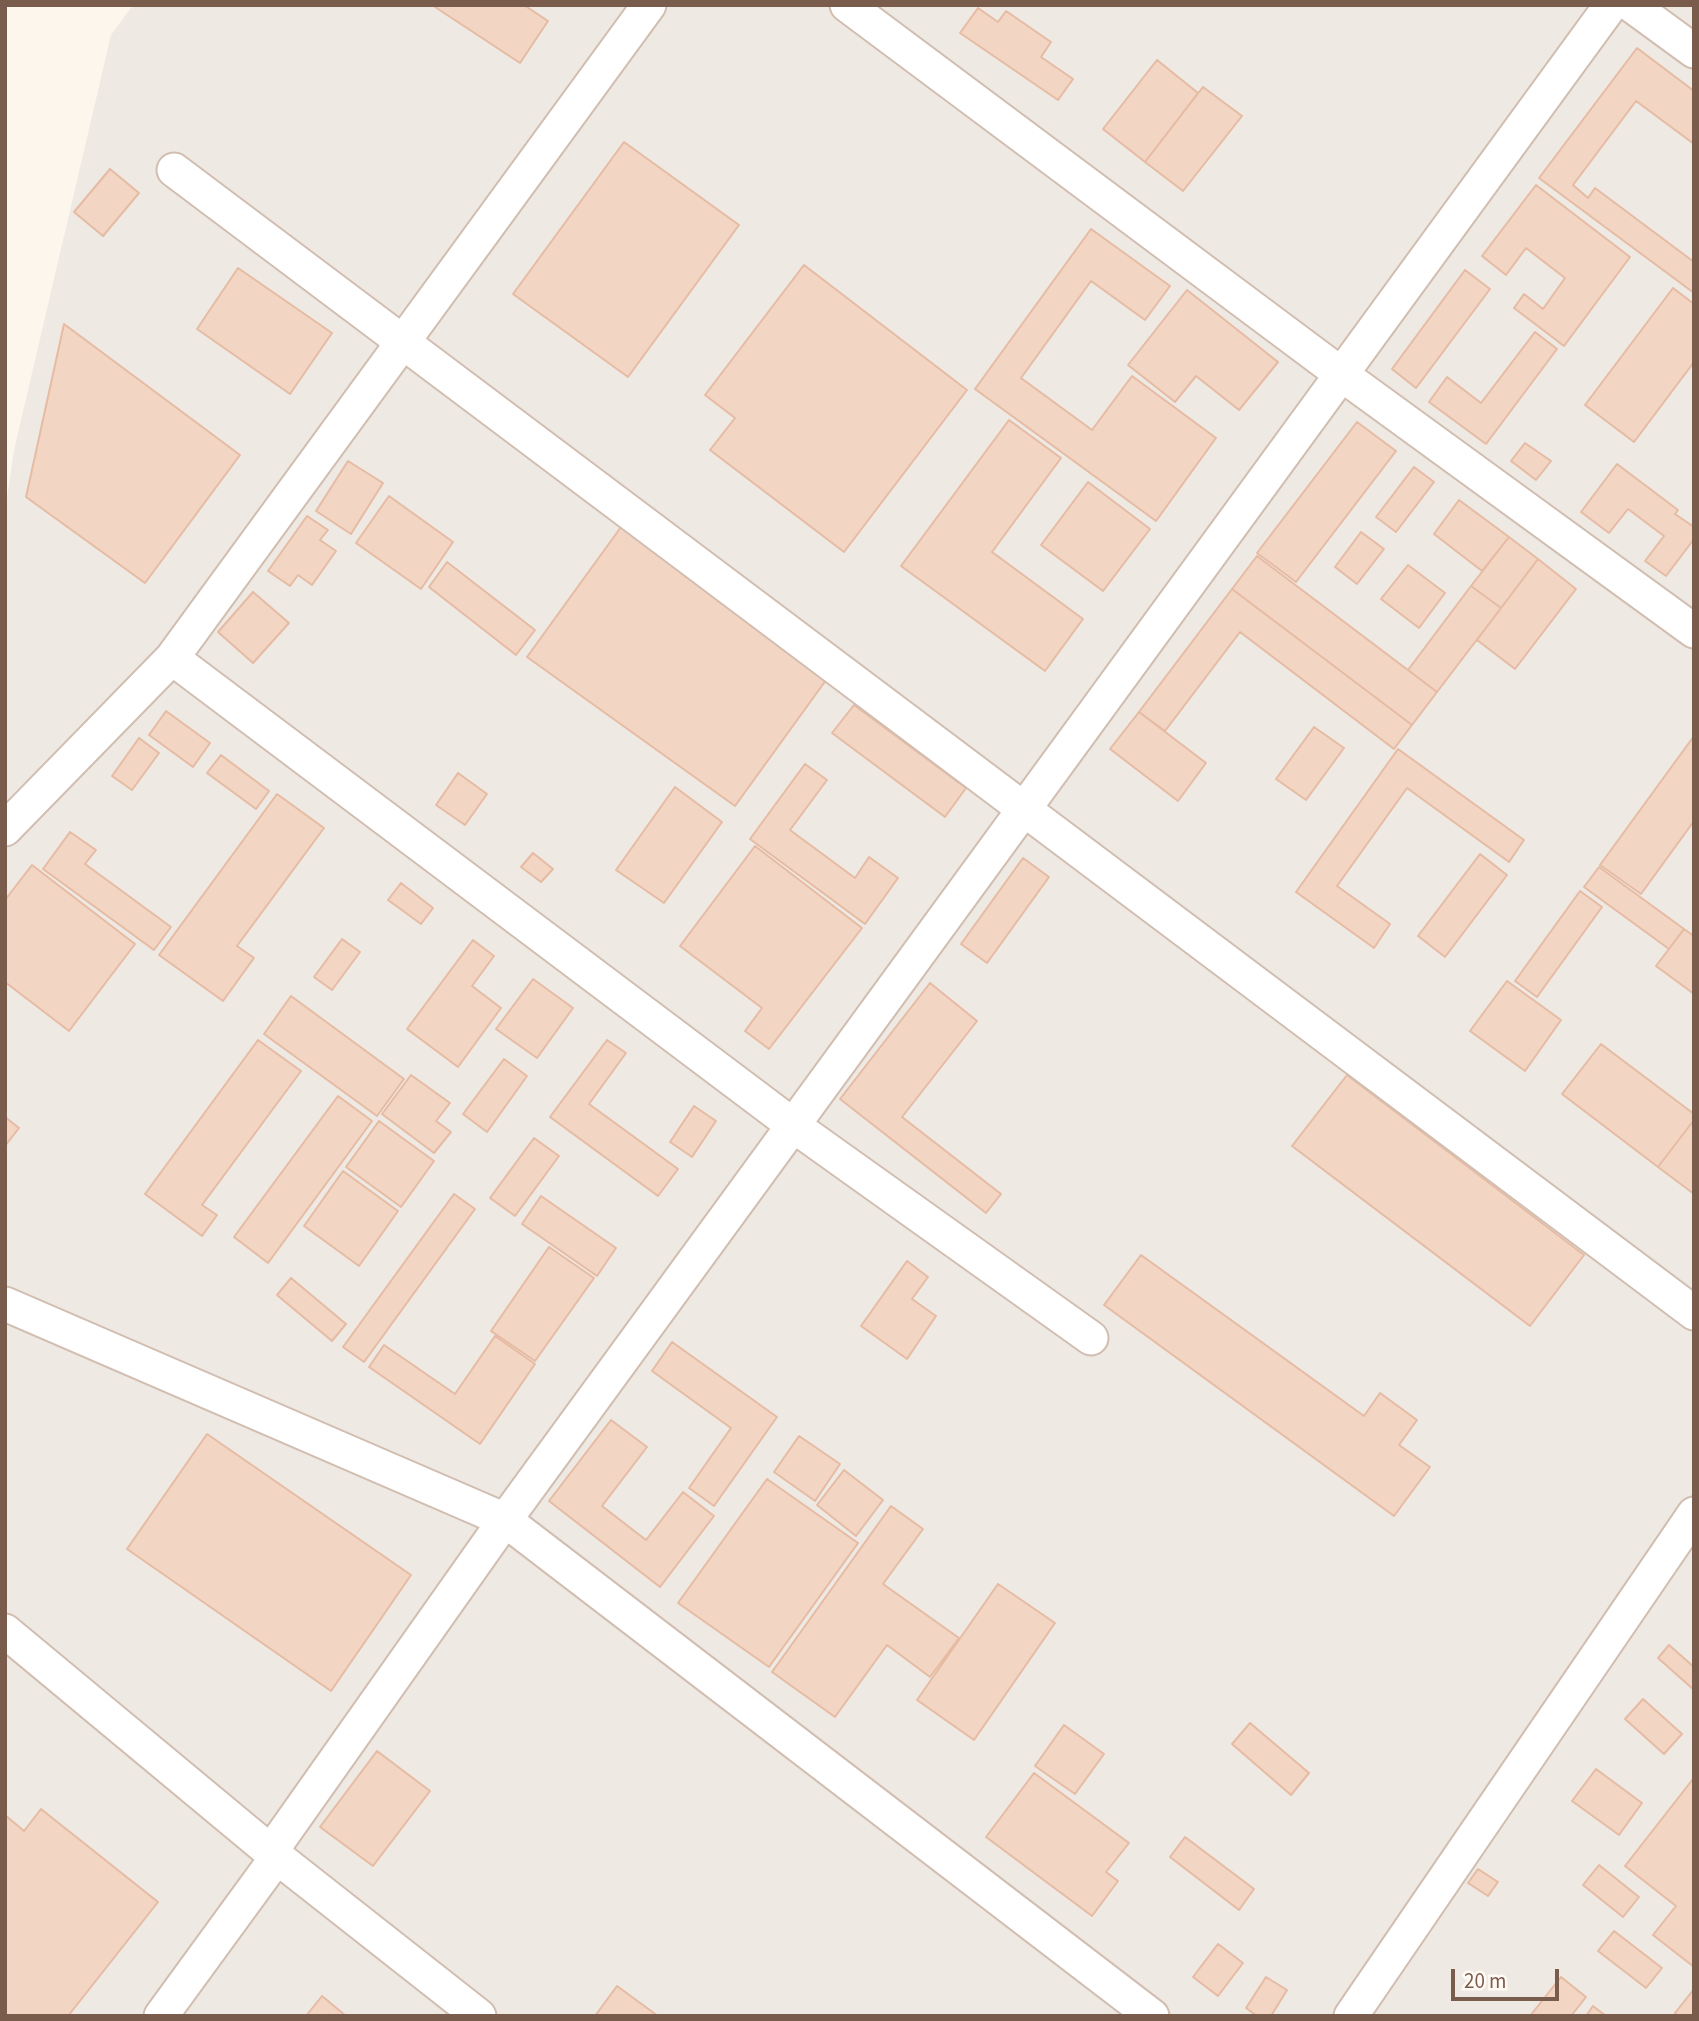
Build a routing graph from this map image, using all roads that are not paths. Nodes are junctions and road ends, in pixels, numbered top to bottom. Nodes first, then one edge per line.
1 (649, 5) edge
2 (847, 5) edge
3 (1611, 5) edge
4 (1631, 5) edge
5 (1694, 51) edge
6 (174, 170) dead end
7 (402, 341) junction
8 (1341, 374) junction
9 (1694, 631) edge
10 (172, 658) junction
11 (1024, 807) junction
12 (5, 829) edge
13 (794, 1126) junction
14 (5, 1304) edge
15 (1694, 1313) edge
16 (1091, 1338) dead end
17 (1694, 1514) edge
18 (505, 1520) junction
19 (5, 1631) edge
20 (277, 1857) junction
21 (161, 2016) edge
22 (480, 2016) edge
23 (1152, 2016) edge
24 (1351, 2016) edge

1 - 7 street
2 - 8 street
3 - 8 street
4 - 5 street
6 - 7 street
7 - 10 street
7 - 11 street
8 - 9 street
8 - 11 street
10 - 12 street
10 - 13 street
11 - 13 street
11 - 15 street
13 - 16 street
13 - 18 street
14 - 18 street
17 - 24 street
18 - 20 street
18 - 23 street
19 - 20 street
20 - 21 street
20 - 22 street

